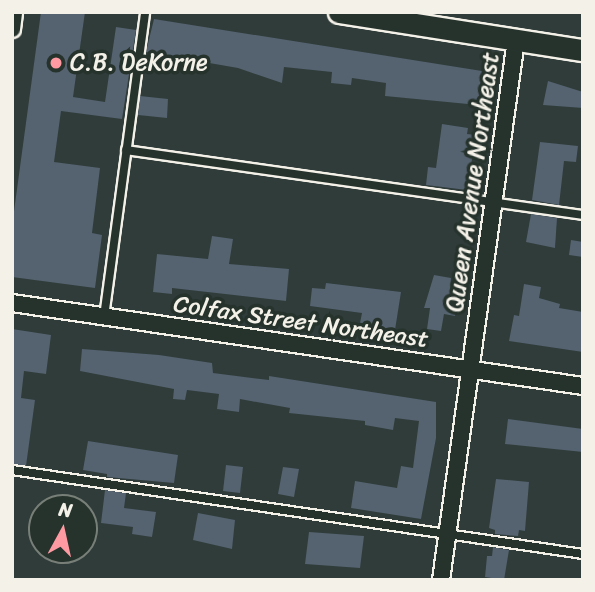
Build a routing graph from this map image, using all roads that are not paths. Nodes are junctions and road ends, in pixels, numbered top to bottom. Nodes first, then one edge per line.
1 (14, 12) edge
2 (145, 12) edge
3 (339, 12) edge
4 (12, 29) edge
5 (516, 40) junction
6 (583, 50) edge
7 (126, 150) junction
8 (494, 201) junction
9 (583, 215) edge
10 (12, 303) edge
11 (104, 317) junction
12 (469, 370) junction
13 (583, 386) edge
14 (12, 470) edge
15 (447, 534) junction
16 (583, 554) edge
17 (441, 580) edge

1 - 4 street
2 - 7 lane
3 - 5 street
5 - 6 street
5 - 8 street, Queen Avenue Northeast
7 - 8 lane
7 - 11 lane
8 - 9 lane
8 - 12 street, Queen Avenue Northeast
10 - 11 street, Colfax Street Northeast
11 - 12 street, Colfax Street Northeast
12 - 13 street, Colfax Street Northeast
12 - 15 street, Queen Avenue Northeast
14 - 15 lane
15 - 16 lane
15 - 17 street, Queen Avenue Northeast

